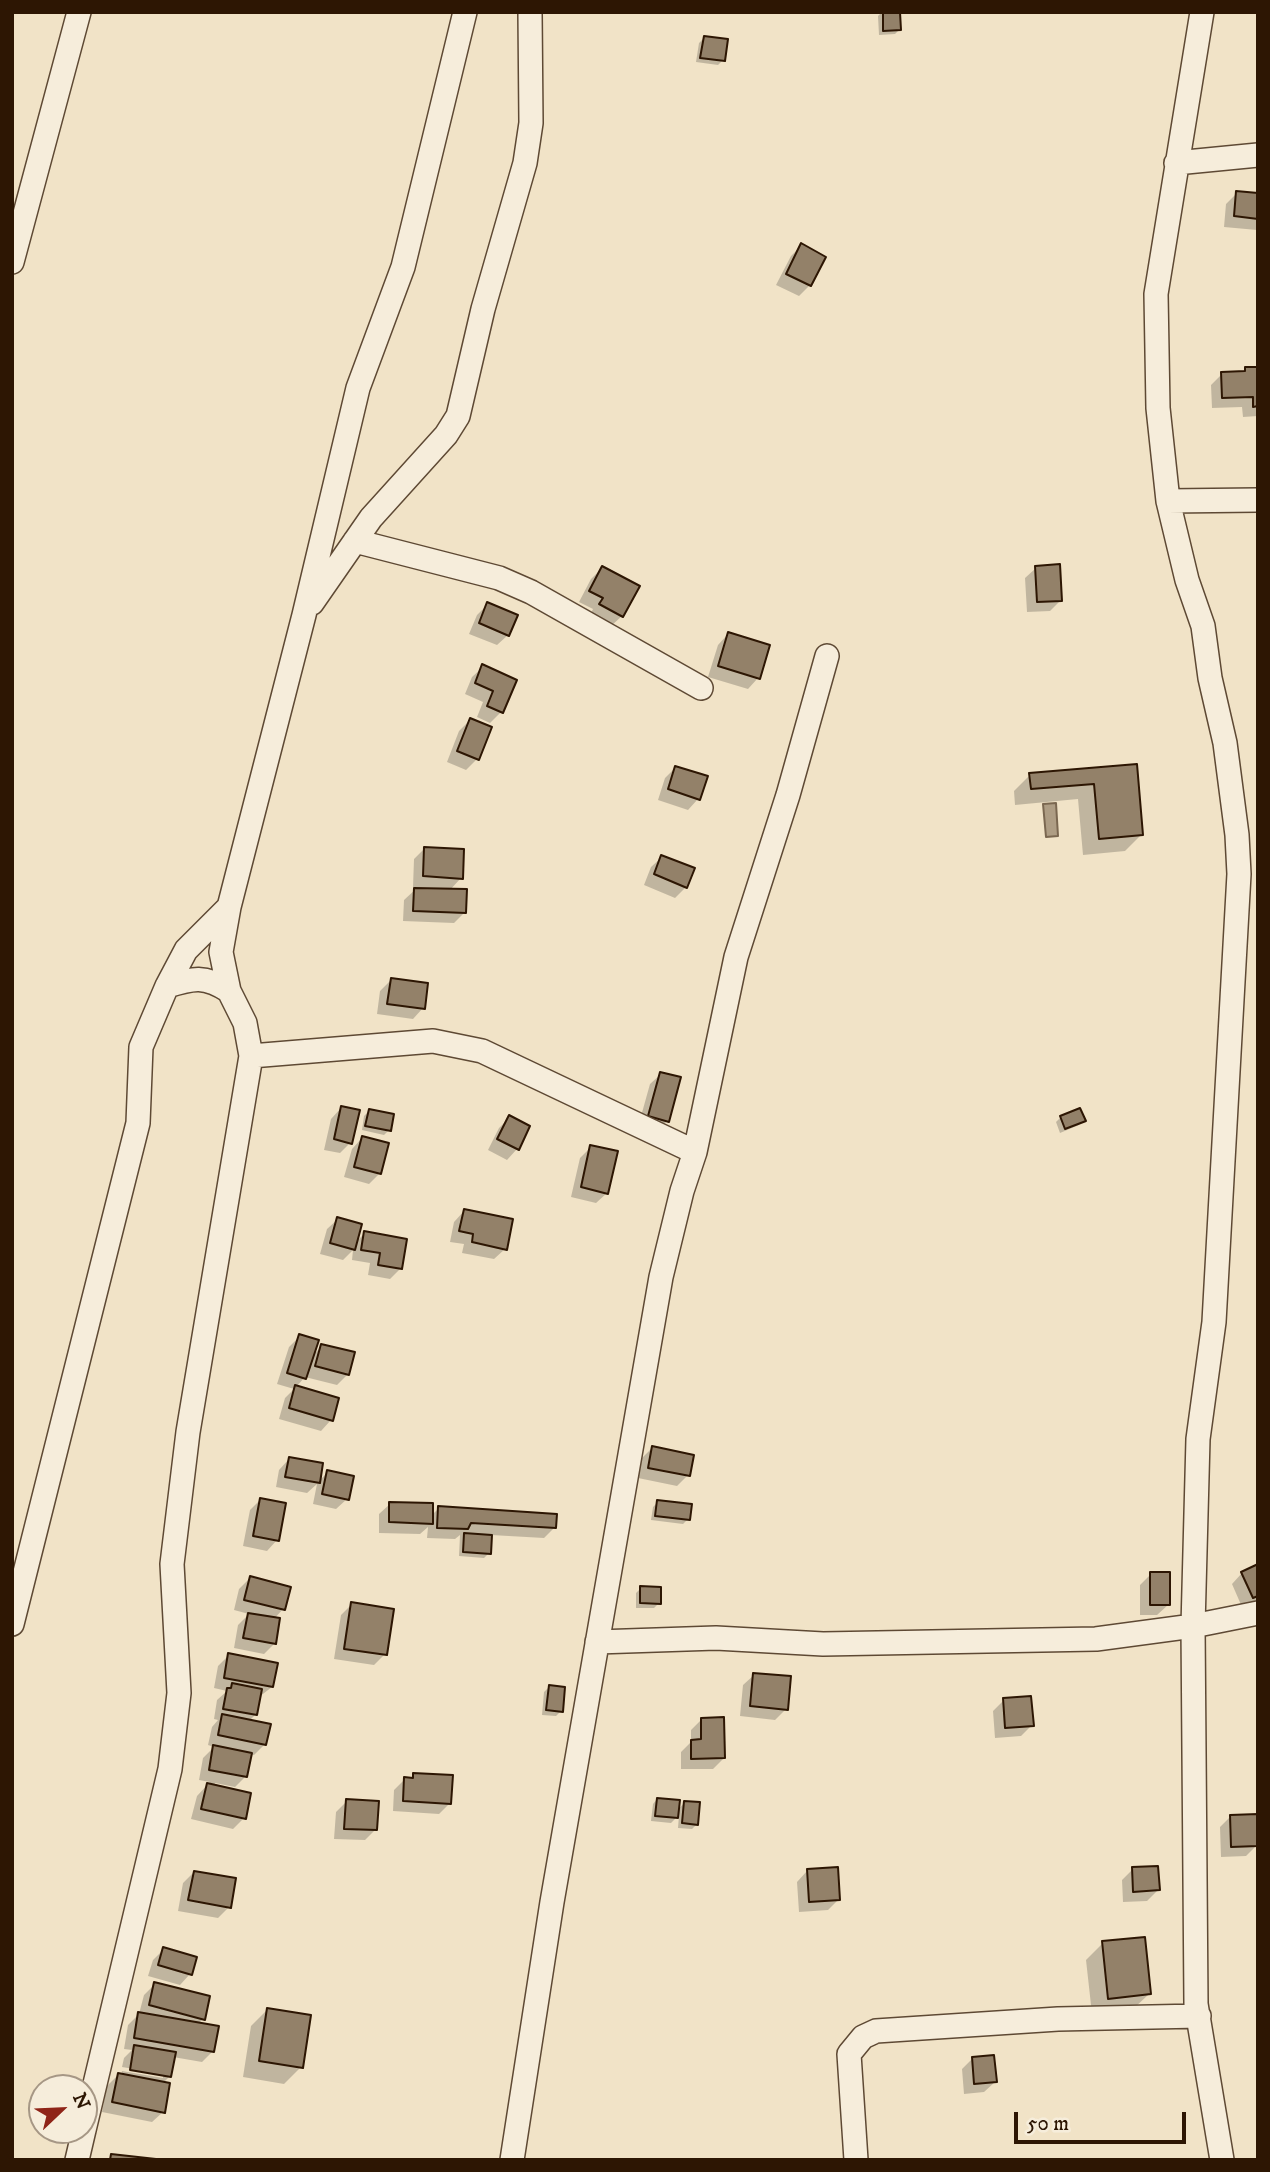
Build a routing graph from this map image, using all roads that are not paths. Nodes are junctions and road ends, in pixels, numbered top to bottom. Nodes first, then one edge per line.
1 (79, 12) edge
2 (465, 12) edge
3 (530, 12) edge
4 (1202, 12) edge
5 (1258, 155) edge
6 (1176, 163) junction
7 (12, 262) edge
8 (1168, 500) junction
9 (1258, 500) edge
10 (355, 541) junction
11 (304, 615) junction
12 (827, 656) dead end
13 (701, 688) dead end
14 (1248, 873) edge
15 (229, 907) junction
16 (167, 986) junction
17 (229, 991) junction
18 (251, 1056) junction
19 (695, 1152) junction
20 (1258, 1613) edge
21 (12, 1624) edge
22 (1193, 1626) junction
23 (597, 1642) junction
24 (1199, 2016) junction
25 (97, 2074) edge
26 (512, 2160) edge
27 (856, 2160) edge
28 (1223, 2160) edge

1 - 7 street
2 - 11 street
3 - 10 street
4 - 6 street
5 - 6 street
6 - 8 street
8 - 9 street
8 - 14 street
10 - 11 street
10 - 13 street
11 - 15 street
12 - 19 street
14 - 22 street
15 - 16 street
15 - 17 street
16 - 17 street
16 - 21 street
17 - 18 street
18 - 19 street
18 - 25 street
19 - 23 street
20 - 22 street
22 - 23 street
22 - 24 street
23 - 26 street
24 - 27 street
24 - 28 street

